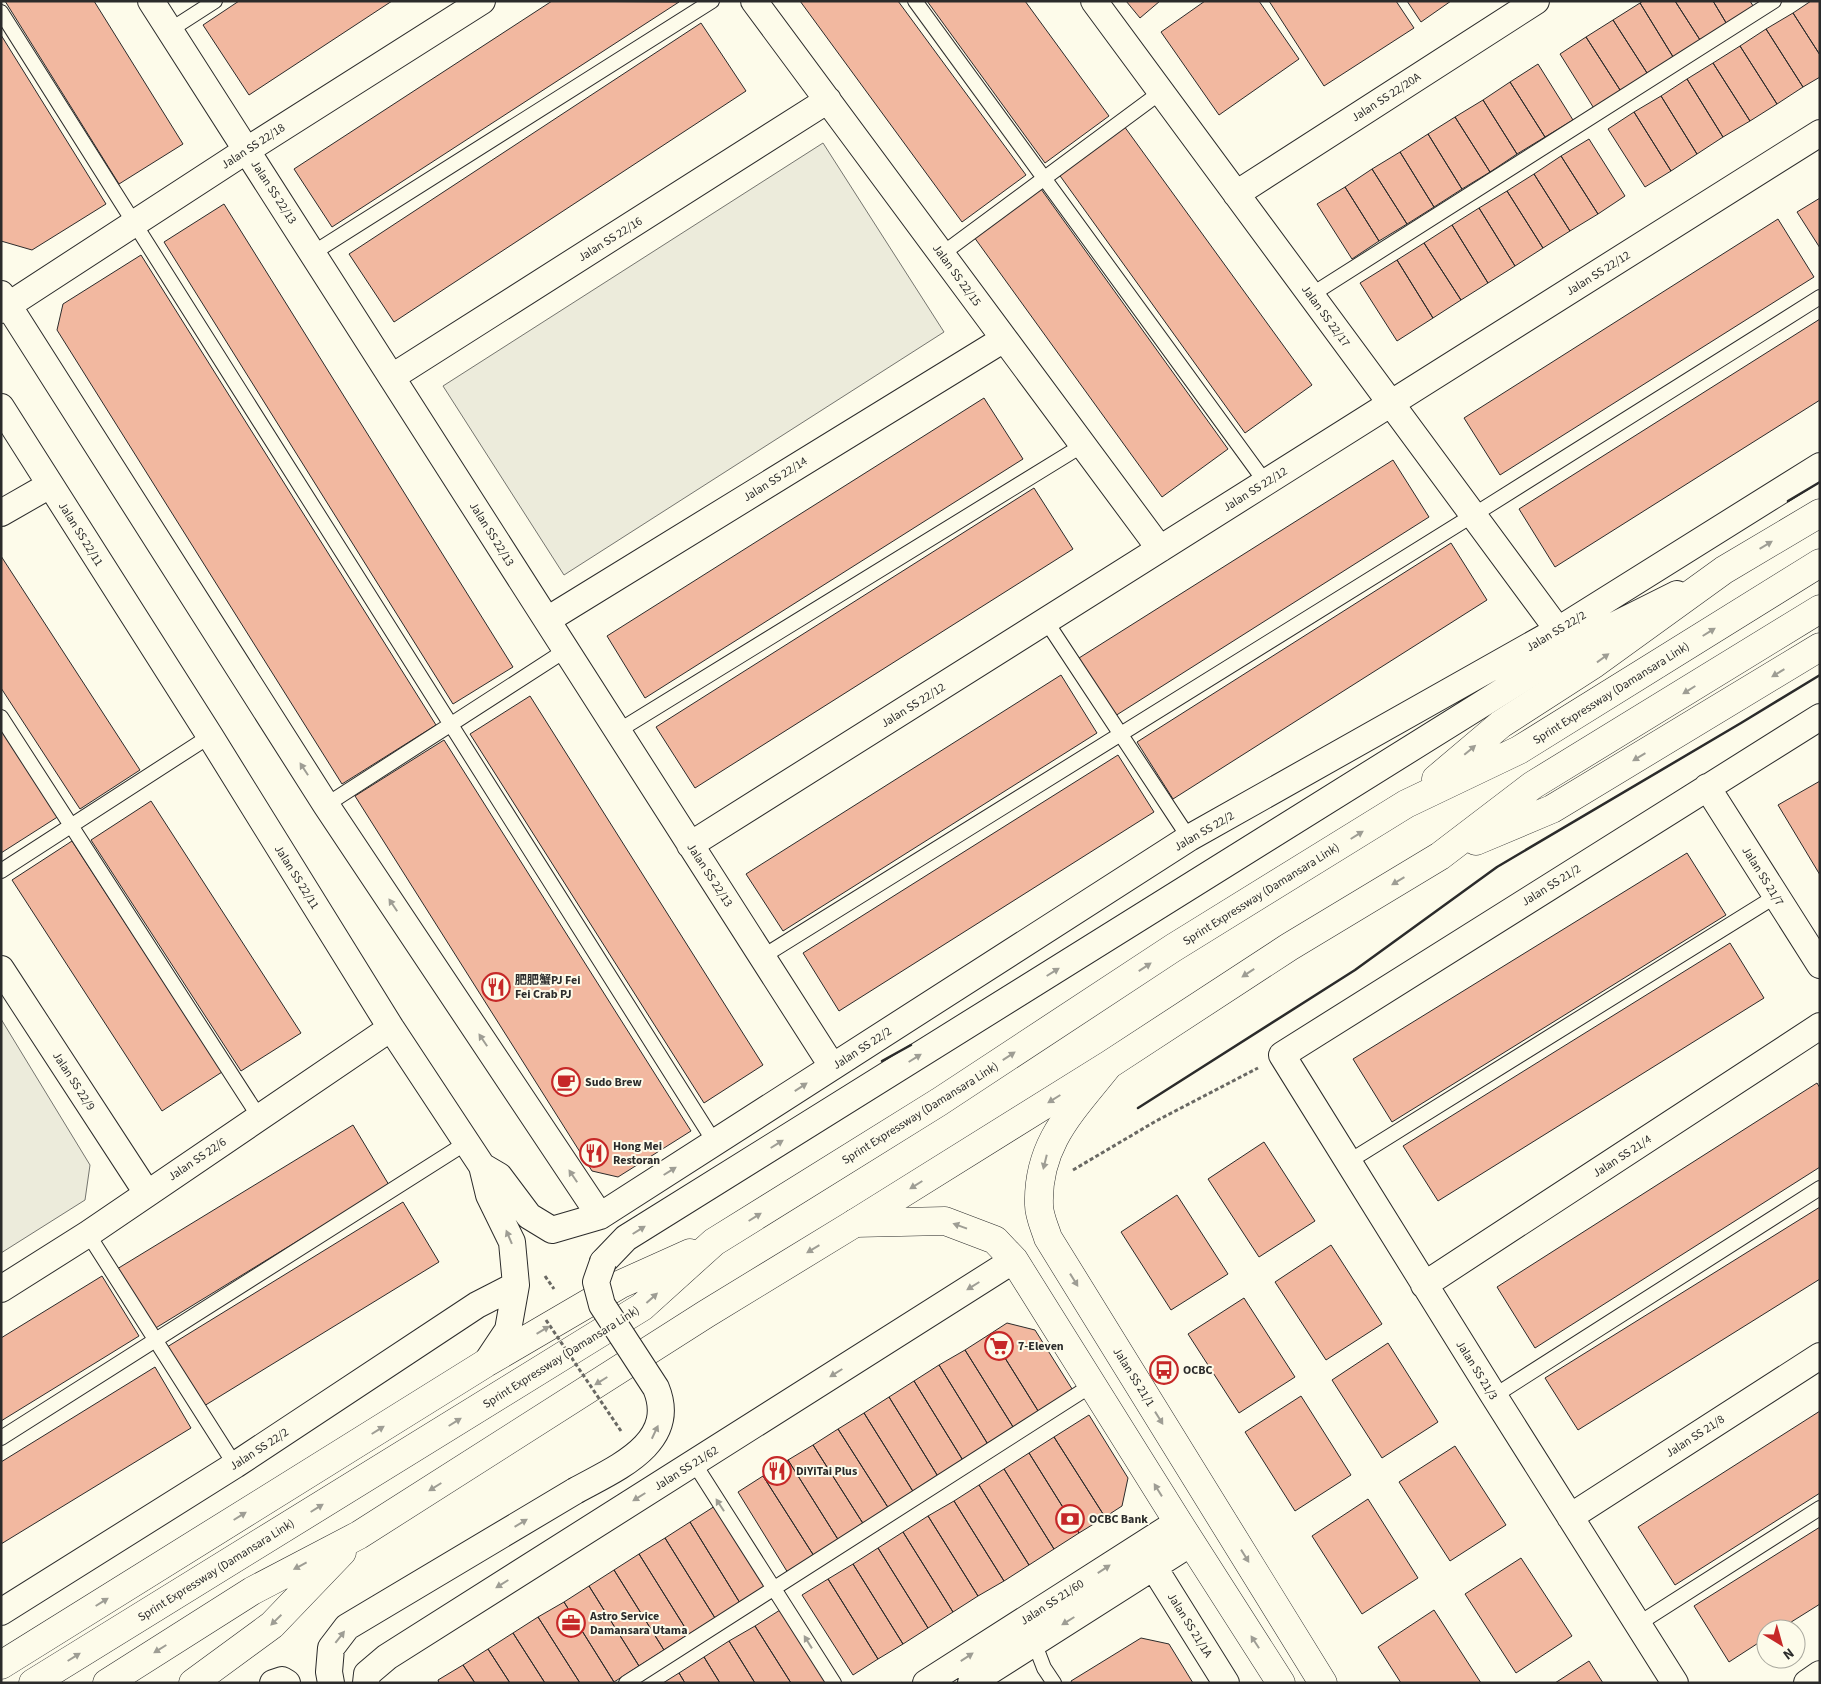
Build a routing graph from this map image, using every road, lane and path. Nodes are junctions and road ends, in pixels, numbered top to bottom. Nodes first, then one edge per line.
1 (152, 1) edge
2 (215, 1) edge
3 (482, 1) edge
4 (712, 1) edge
5 (754, 1) edge
6 (915, 1) edge
7 (1094, 1) edge
8 (1536, 1) edge
9 (1774, 1) edge
10 (1, 12) edge
11 (170, 30) junction
12 (1160, 92) junction
13 (828, 100) junction
14 (1820, 133) edge
15 (247, 150) junction
16 (1044, 178) junction
17 (1236, 194) junction
18 (135, 224) junction
19 (313, 253) junction
20 (942, 254) junction
21 (1311, 296) junction
22 (1820, 297) edge
23 (4, 303) edge
24 (1004, 339) junction
25 (392, 377) junction
26 (1391, 404) junction
27 (1, 407) edge
28 (1083, 446) junction
29 (1820, 466) edge
30 (1266, 483) junction
31 (50, 485) junction
32 (1, 513) edge
33 (1820, 513) edge
34 (1473, 515) junction
35 (1160, 549) junction
36 (1820, 563) edge
37 (1724, 570) junction
38 (1820, 609) edge
39 (547, 620) junction
40 (1046, 621) junction
41 (1558, 630) junction
42 (1820, 647) edge
43 (566, 650) junction
44 (1, 716) edge
45 (1820, 716) edge
46 (451, 724) junction
47 (618, 731) junction
48 (1121, 734) junction
49 (210, 736) junction
50 (1707, 787) junction
51 (326, 804) junction
52 (1406, 804) junction
53 (72, 826) junction
54 (1189, 838) junction
55 (690, 845) junction
56 (1440, 856) junction
57 (1, 871) edge
58 (1776, 896) junction
59 (762, 957) junction
60 (1820, 965) edge
61 (1, 970) edge
62 (1820, 1026) edge
63 (391, 1028) junction
64 (1282, 1055) junction
65 (1110, 1064) junction
66 (832, 1066) junction
67 (259, 1117) junction
68 (466, 1143) junction
69 (715, 1143) junction
70 (1348, 1162) junction
71 (482, 1166) junction
72 (1820, 1188) edge
73 (1040, 1190) junction
74 (147, 1193) junction
75 (600, 1216) junction
76 (855, 1223) junction
77 (88, 1234) junction
78 (714, 1242) junction
79 (1014, 1260) junction
80 (516, 1285) junction
81 (1424, 1285) junction
82 (1, 1289) edge
83 (546, 1320) dead end
84 (156, 1340) junction
85 (1820, 1356) edge
86 (486, 1363) junction
87 (1092, 1385) junction
88 (1494, 1396) junction
89 (1, 1438) edge
90 (627, 1439) dead end
91 (694, 1463) junction
92 (235, 1465) junction
93 (1820, 1508) edge
94 (1570, 1517) junction
95 (1184, 1532) junction
96 (359, 1535) junction
97 (1153, 1566) junction
98 (774, 1588) junction
99 (1, 1612) edge
100 (1638, 1624) junction
101 (1034, 1642) junction
102 (1, 1664) edge
103 (1820, 1674) edge
104 (33, 1683) edge
105 (107, 1683) edge
106 (193, 1683) edge
107 (273, 1683) edge
108 (287, 1683) edge
109 (330, 1683) edge
110 (366, 1683) edge
111 (626, 1683) edge
112 (834, 1683) edge
113 (926, 1683) edge
114 (971, 1683) edge
115 (1054, 1683) edge
116 (1226, 1683) edge
117 (1281, 1683) edge
118 (1323, 1683) edge
119 (1675, 1683) edge
120 (1807, 1683) edge

1 - 11 street, Jalan SS 22/13
2 - 11 lane
3 - 15 street, Jalan SS 22/18
4 - 19 lane
5 - 13 street, Jalan SS 22/15
6 - 16 lane
7 - 12 street, Jalan SS 22/17
8 - 17 street, Jalan SS 22/20A
9 - 21 lane
10 - 18 lane
11 - 15 street, Jalan SS 22/13
12 - 16 lane
12 - 17 street, Jalan SS 22/17
13 - 20 street, Jalan SS 22/15
13 - 25 street, Jalan SS 22/16
14 - 26 street, Jalan SS 22/12
15 - 18 street, Jalan SS 22/18
15 - 19 street, Jalan SS 22/13
16 - 20 lane
16 - 30 lane
17 - 21 street, Jalan SS 22/17
18 - 23 street, Jalan SS 22/18
18 - 46 lane
19 - 25 street, Jalan SS 22/13
20 - 24 street, Jalan SS 22/15
21 - 26 street, Jalan SS 22/17
22 - 34 lane
51 -> 23 street
24 - 28 street, Jalan SS 22/15
24 - 39 street, Jalan SS 22/14
25 - 39 street, Jalan SS 22/13
26 - 30 street, Jalan SS 22/12
26 - 34 street, Jalan SS 22/17
27 - 31 street, Jalan SS 22/11
28 - 35 street, Jalan SS 22/15
28 - 47 lane
29 - 41 street, Jalan SS 22/2
30 - 35 street, Jalan SS 22/12
31 - 32 street
31 - 49 street, Jalan SS 22/11
37 -> 33 main road
34 - 41 street, Jalan SS 22/17
34 - 48 lane
35 - 40 street, Jalan SS 22/12
52 -> 36 main road, Sprint Expressway (Damansara Link)
52 -> 37 main road
109 -> 37 street, bridge
38 -> 56 main road
39 - 43 street, Jalan SS 22/13
40 - 48 lane
40 - 55 street, Jalan SS 22/12
41 - 54 street, Jalan SS 22/2
42 -> 56 main road
43 - 46 lane
43 - 47 street, Jalan SS 22/13
44 - 53 lane
45 - 50 street, Jalan SS 21/2
46 - 51 lane
46 - 69 lane
47 - 55 street, Jalan SS 22/13
48 - 54 lane
48 - 59 lane
49 - 53 lane
49 - 63 street, Jalan SS 22/11
50 - 58 street, Jalan SS 21/7
50 - 64 street, Jalan SS 21/2
75 -> 51 street
78 -> 52 main road, Sprint Expressway (Damansara Link)
53 - 57 lane
53 - 67 lane
54 - 66 street, Jalan SS 22/2
55 - 59 street, Jalan SS 22/13
56 -> 65 main road
58 - 60 street, Jalan SS 21/7
58 - 70 lane
59 - 66 street, Jalan SS 22/13
61 - 74 street, Jalan SS 22/9
62 - 81 street, Jalan SS 21/4
63 - 67 street, Jalan SS 22/6
63 - 68 street, Jalan SS 22/11
64 - 70 street, Jalan SS 21/3
64 - 73 path
65 -> 73 main road, Jalan SS 21/1
65 -> 76 main road
69 -> 66 street, Jalan SS 22/2
67 - 74 street, Jalan SS 22/6
68 - 71 street, Jalan SS 22/11
68 - 84 lane
75 -> 69 street, Jalan SS 22/2
70 - 81 street, Jalan SS 21/3
71 - 75 street, Jalan SS 22/2
80 -> 71 street, Jalan SS 22/11
72 - 88 lane
73 -> 118 main road, Jalan SS 21/1
74 - 77 street, Jalan SS 22/6
79 -> 76 main road
76 -> 96 main road
77 - 82 street, Jalan SS 22/6
77 - 84 lane
86 -> 78 main road
104 -> 78 main road, Sprint Expressway (Damansara Link)
79 - 87 main road
79 -> 91 street, Jalan SS 21/62
80 - 86 street, Jalan SS 22/11
80 - 92 street, Jalan SS 22/2
81 - 88 street, Jalan SS 21/3
83 - 90 path, bridge
84 - 89 lane
84 - 92 lane
85 - 94 street, Jalan SS 21/8
102 -> 86 main road
95 -> 87 main road
87 - 98 lane
88 - 94 street, Jalan SS 21/3
98 -> 91 lane
91 -> 110 street, Jalan SS 21/62
92 - 99 street, Jalan SS 22/2
93 - 100 lane
94 - 100 street, Jalan SS 21/3
95 - 97 street, Jalan SS 21/60
113 -> 95 street, Jalan SS 21/60
117 -> 95 main road
96 -> 105 main road
96 -> 106 main road
97 -> 101 street, Jalan SS 21/60
97 - 116 street, Jalan SS 21/1A
98 - 111 lane
112 -> 98 lane
100 - 119 street, Jalan SS 21/3
101 - 114 street, Jalan SS 21/60
101 - 115 lane
103 - 120 street
107 - 108 street

